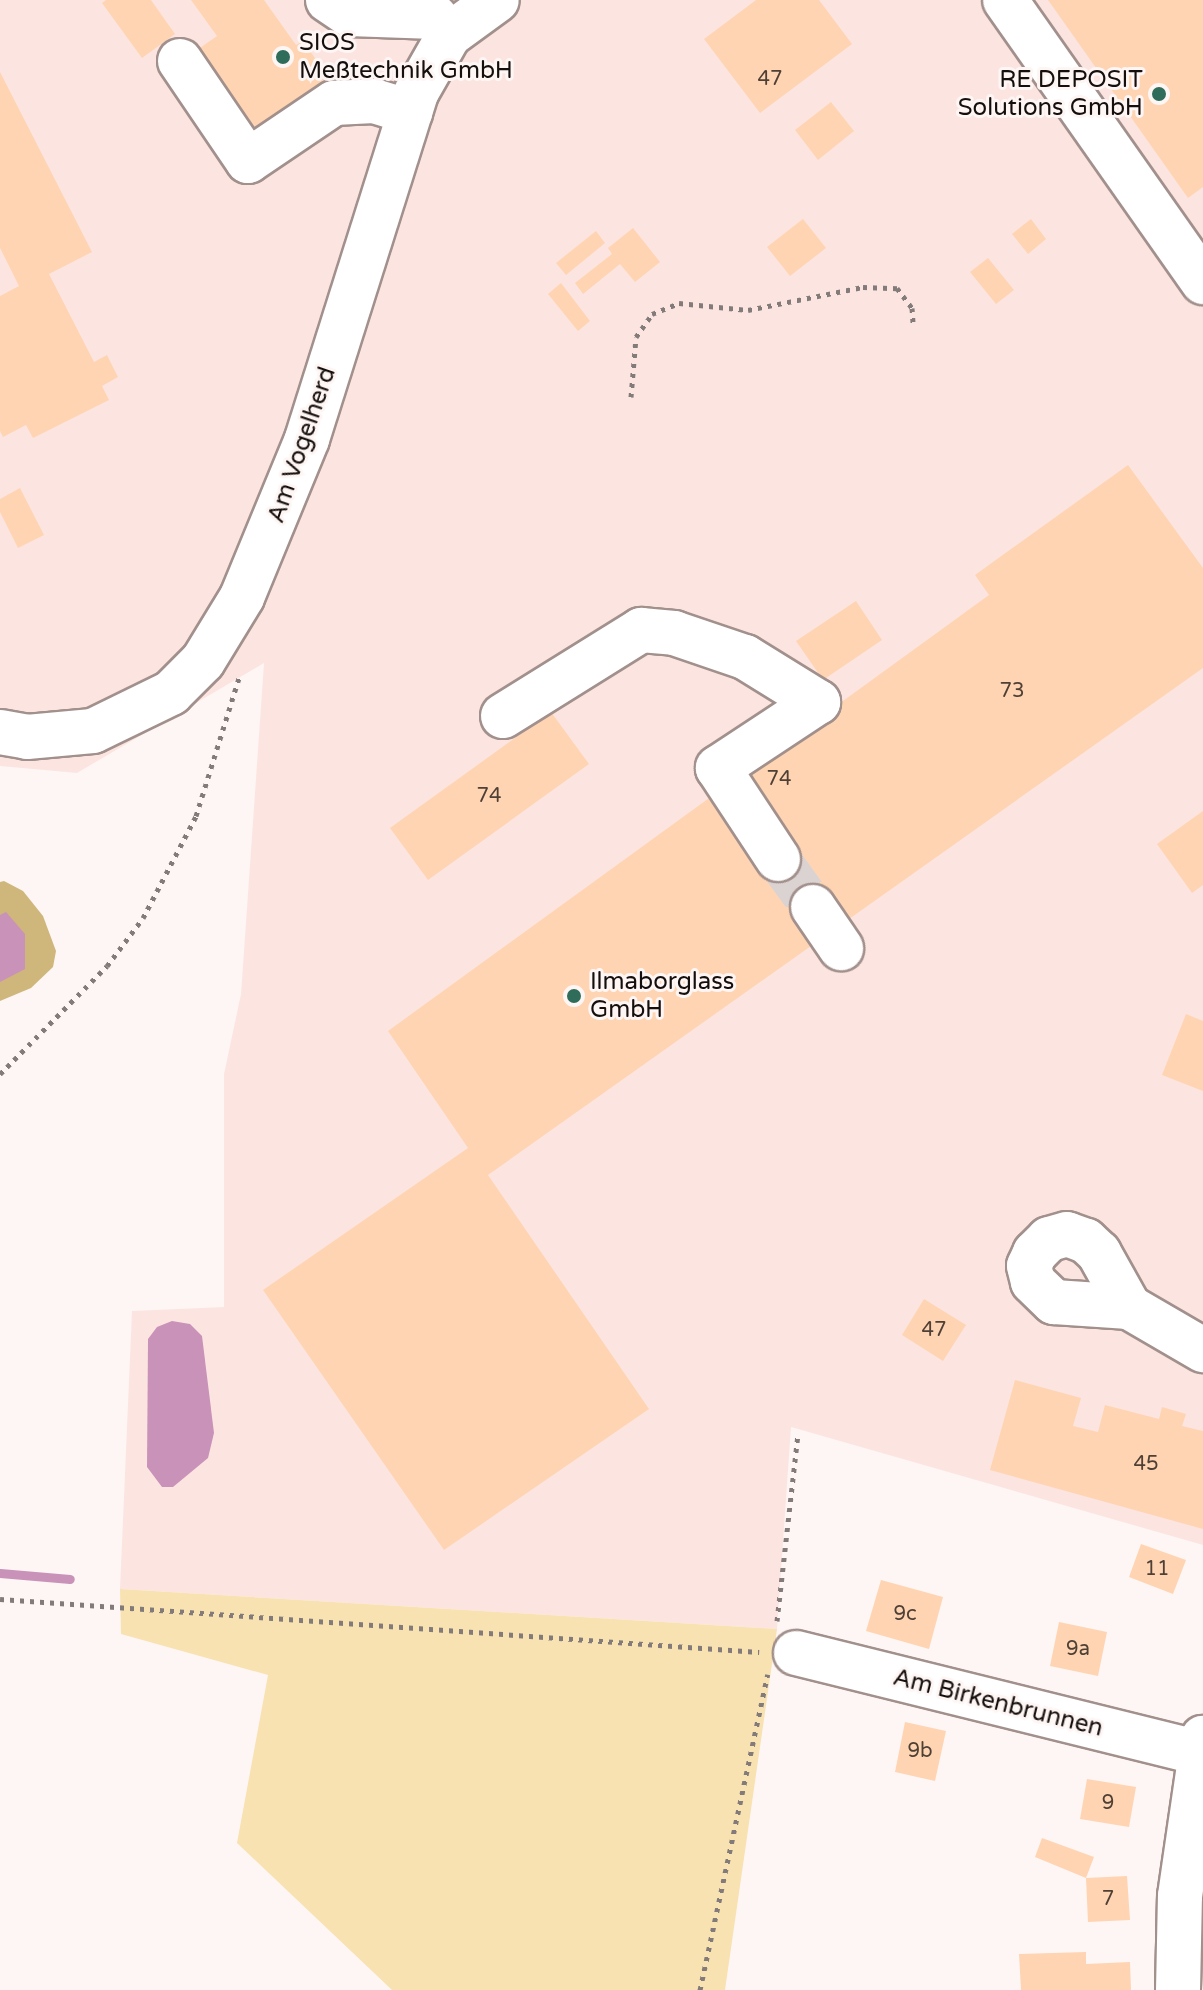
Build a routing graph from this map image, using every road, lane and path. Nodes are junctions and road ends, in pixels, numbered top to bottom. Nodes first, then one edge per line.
1 (328, 0) edge
2 (497, 0) edge
3 (1005, 0) edge
4 (449, 35) junction
5 (180, 61) dead end
6 (410, 112) junction
7 (1203, 282) edge
8 (913, 324) dead end
9 (631, 397) dead end
10 (240, 670) dead end
11 (503, 716) dead end
12 (14, 734) edge
13 (778, 859) tunnel mouth
14 (813, 907) tunnel mouth
15 (841, 948) dead end
16 (0, 1074) edge
17 (1129, 1307) dead end
18 (1203, 1350) edge
19 (798, 1435) dead end
20 (0, 1599) edge
21 (779, 1653) junction
22 (1201, 1746) edge
23 (700, 1990) edge
24 (1178, 1990) edge

1 - 4 street
2 - 4 street, Am Vogelherd
3 - 7 street
4 - 6 street, Am Vogelherd
5 - 6 street
6 - 12 street, Am Vogelherd
8 - 9 path
10 - 16 path
11 - 13 street
14 - 15 street
17 - 18 street
19 - 21 path
20 - 21 path
21 - 22 street, Am Birkenbrunnen
21 - 23 path
22 - 24 street, Am Birkenbrunnen

